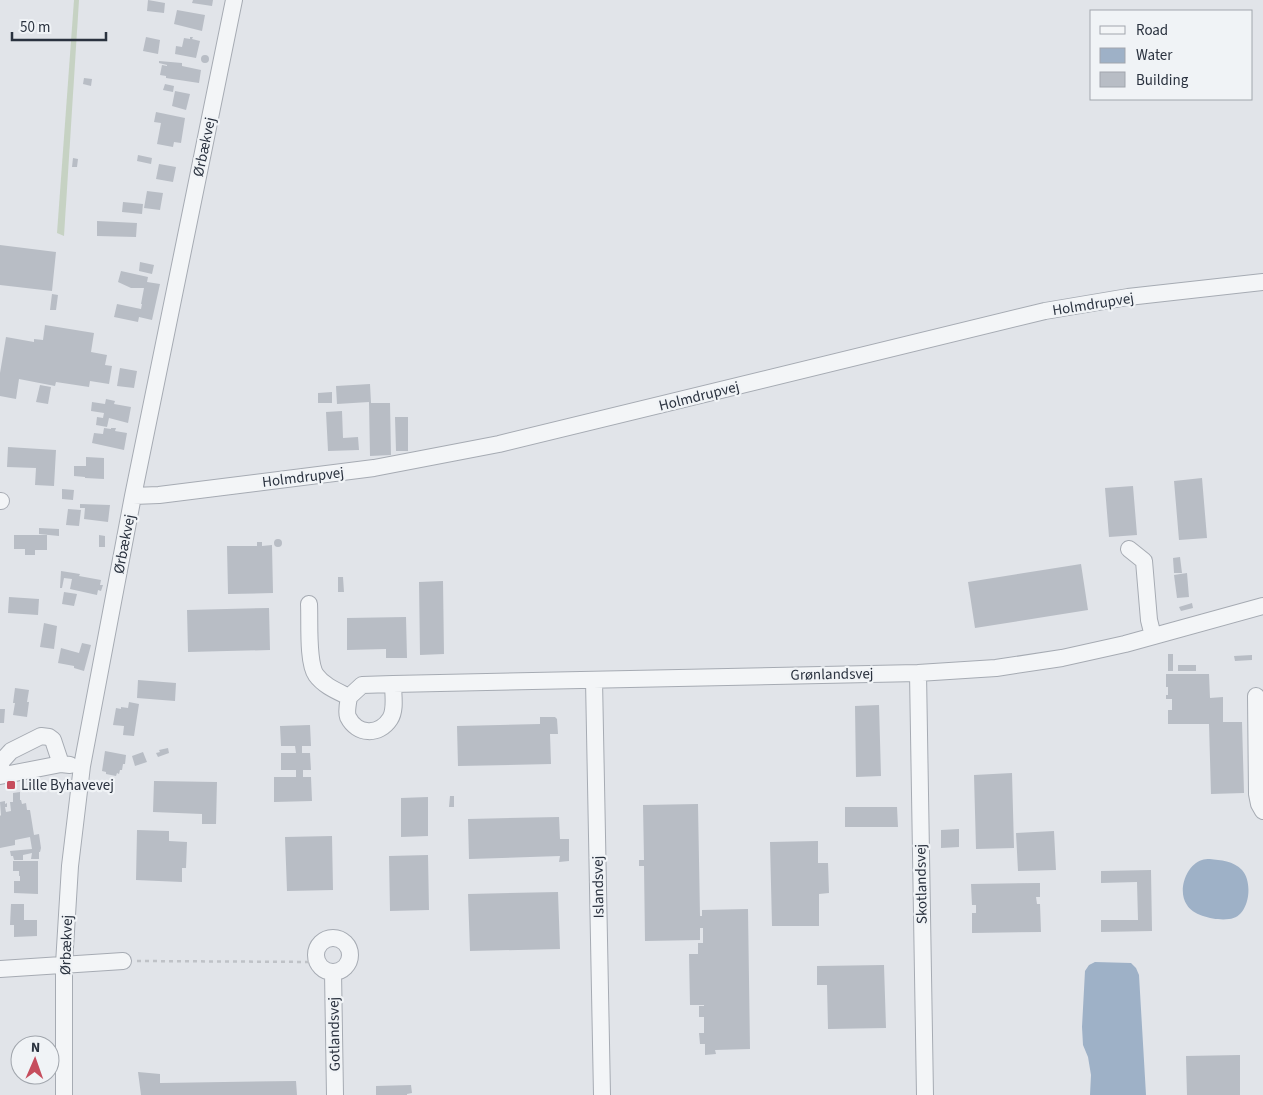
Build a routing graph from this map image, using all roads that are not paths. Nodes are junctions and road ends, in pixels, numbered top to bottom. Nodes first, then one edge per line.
1 (234, 0) edge
2 (1263, 282) edge
3 (133, 496) junction
4 (1129, 549) dead end
5 (309, 604) dead end
6 (1263, 606) edge
7 (1153, 636) junction
8 (918, 672) junction
9 (594, 680) junction
10 (393, 684) junction
11 (1256, 696) dead end
12 (349, 697) junction
13 (61, 764) junction
14 (82, 766) junction
15 (0, 768) edge
16 (0, 776) edge
17 (1263, 811) edge
18 (123, 960) road end
19 (64, 964) junction
20 (0, 969) edge
21 (333, 972) junction
22 (64, 1095) edge
23 (336, 1095) edge
24 (602, 1095) edge
25 (925, 1095) edge

1 - 3 street, Ørbækvej
2 - 3 street, Holmdrupvej
3 - 14 street, Ørbækvej
4 - 7 street
5 - 12 street
6 - 7 street, Grønlandsvej
7 - 8 street, Grønlandsvej
8 - 9 street, Grønlandsvej
8 - 25 street, Skotlandsvej
9 - 10 street, Grønlandsvej
9 - 24 street, Islandsvej
10 - 12 street, Grønlandsvej
10 - 12 street
11 - 17 street
13 - 14 street
13 - 15 street
13 - 16 street
14 - 19 street, Ørbækvej
18 - 19 street
19 - 20 street
19 - 22 street, Ørbækvej
21 - 21 street
21 - 23 street, Gotlandsvej

